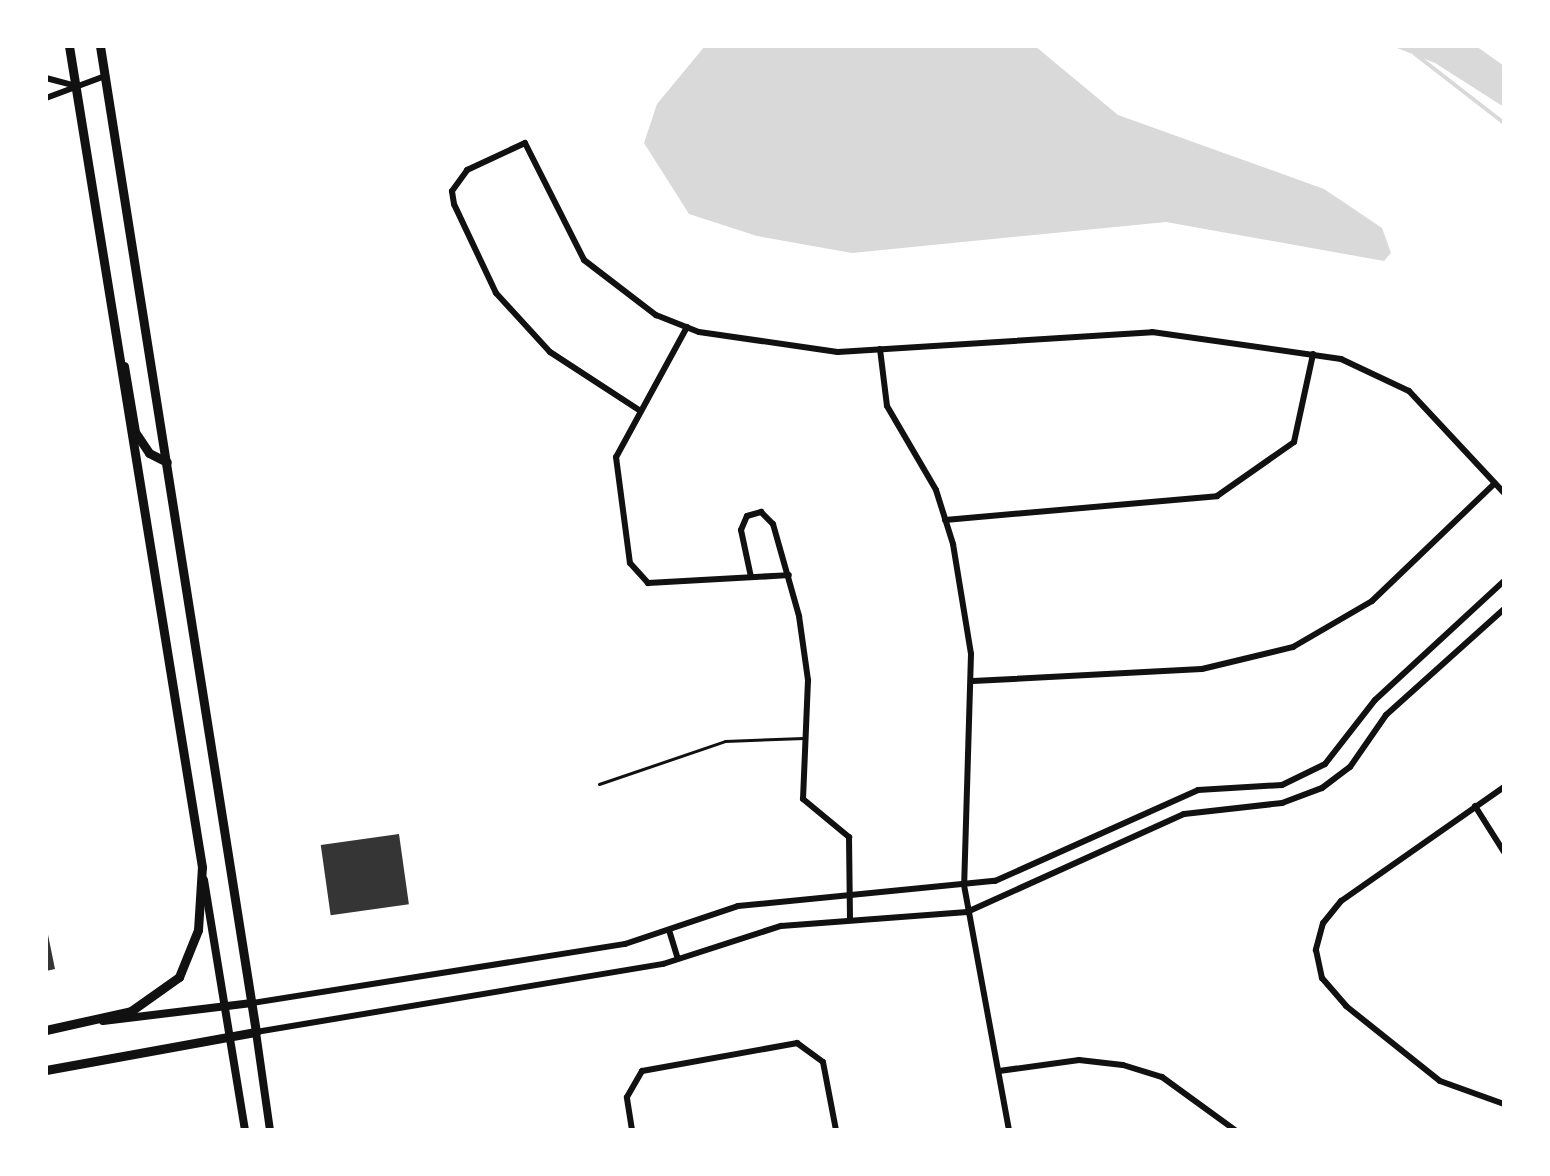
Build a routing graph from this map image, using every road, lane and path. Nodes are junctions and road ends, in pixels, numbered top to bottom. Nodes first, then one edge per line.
1 (69, 46) edge
2 (100, 46) edge
3 (105, 76) junction
4 (46, 78) edge
5 (72, 82) junction
6 (46, 98) edge
7 (687, 327) junction
8 (117, 343) junction
9 (880, 349) junction
10 (1313, 354) junction
11 (639, 410) junction
12 (167, 462) junction
13 (1495, 483) junction
14 (1504, 493) edge
15 (945, 520) junction
16 (789, 575) junction
17 (751, 577) junction
18 (1504, 581) edge
19 (1504, 609) edge
20 (973, 681) junction
21 (807, 738) junction
22 (599, 784) dead end
23 (1504, 787) edge
24 (1475, 806) junction
25 (1504, 852) edge
26 (202, 867) junction
27 (964, 885) junction
28 (851, 896) junction
29 (967, 912) junction
30 (850, 920) junction
31 (669, 930) junction
32 (678, 959) junction
33 (252, 1003) junction
34 (225, 1006) junction
35 (103, 1021) junction
36 (46, 1030) edge
37 (256, 1032) junction
38 (230, 1037) junction
39 (46, 1070) edge
40 (999, 1071) junction
41 (1504, 1104) edge
42 (245, 1130) edge
43 (270, 1130) edge
44 (632, 1130) edge
45 (836, 1130) edge
46 (1009, 1130) edge
47 (1235, 1130) edge

1 - 5 main road
2 - 3 main road
3 - 5 street
3 - 12 main road
4 - 5 street
5 - 6 street
5 - 8 main road
7 - 9 street
7 - 11 street
7 - 11 street
8 - 12 main road
8 - 26 main road
9 - 10 street
9 - 15 street
10 - 13 street
10 - 15 street
11 - 17 street
12 - 33 main road
13 - 14 street
13 - 20 street
15 - 20 street
16 - 17 street
16 - 17 street
16 - 21 street
18 - 27 street
19 - 29 street
20 - 27 street
21 - 22 lane
21 - 28 street
23 - 24 street
24 - 25 street
24 - 41 street
26 - 34 main road
26 - 35 main road
27 - 28 street
27 - 29 street
28 - 30 street
28 - 31 street
29 - 30 street
29 - 40 street
30 - 32 street
31 - 32 street
31 - 33 street
32 - 37 street
33 - 34 main road
33 - 37 main road
34 - 35 main road
34 - 38 main road
35 - 36 main road
37 - 38 main road
37 - 43 main road
38 - 39 main road
38 - 42 main road
40 - 46 street
40 - 47 street
44 - 45 street

